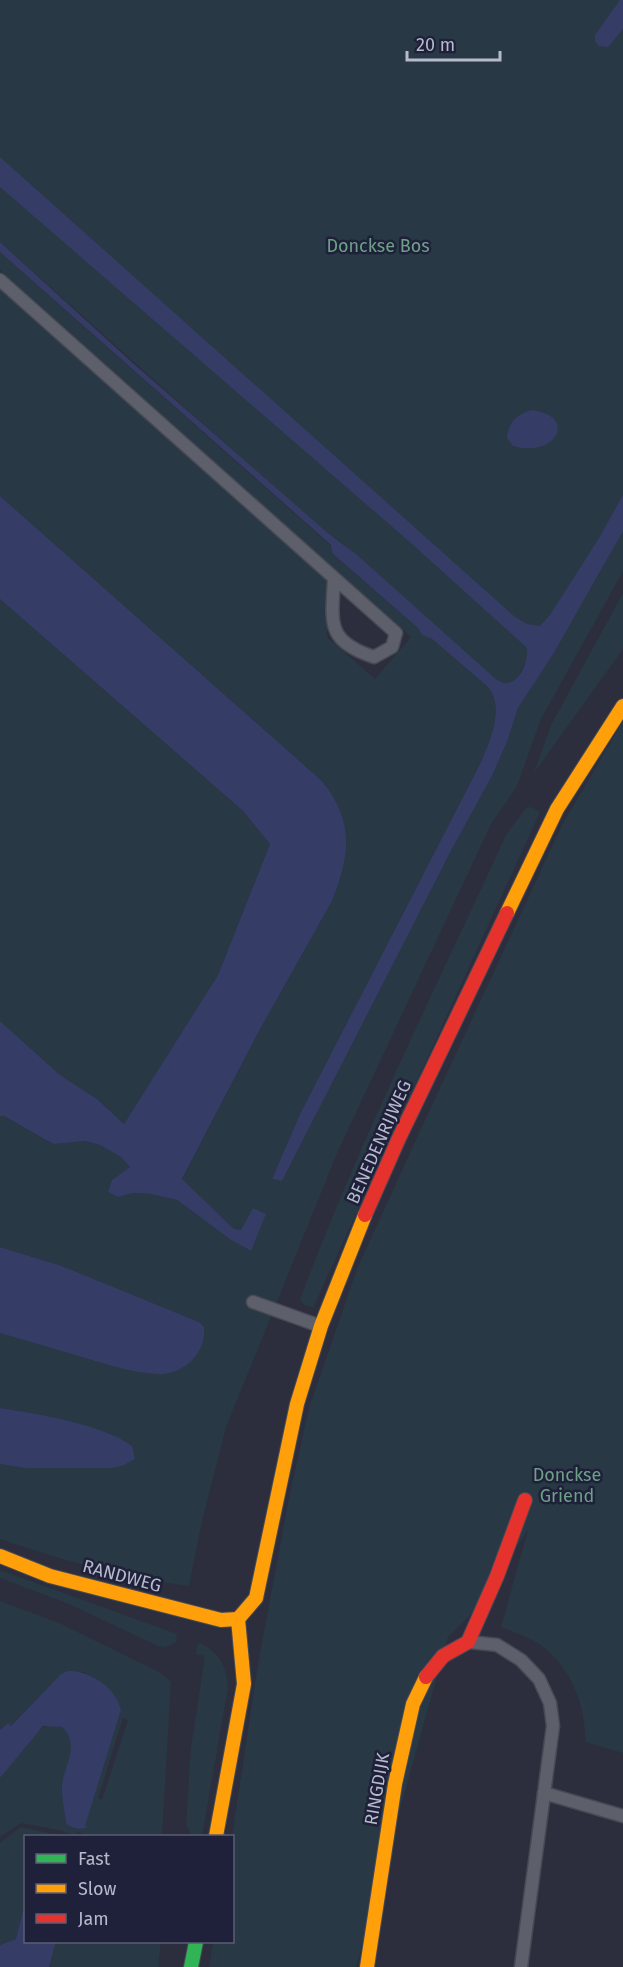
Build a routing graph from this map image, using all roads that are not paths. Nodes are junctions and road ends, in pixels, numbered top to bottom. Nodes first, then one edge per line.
1 (0, 280) edge
2 (334, 578) junction
3 (623, 706) edge
4 (253, 1302) dead end
5 (321, 1326) junction
6 (525, 1500) dead end
7 (0, 1556) edge
8 (238, 1619) junction
9 (468, 1642) junction
10 (544, 1793) junction
11 (623, 1816) edge
12 (216, 1835) edge
13 (196, 1943) edge
14 (191, 1967) edge
15 (367, 1967) edge
16 (521, 1967) edge

1 - 2 lane
2 - 2 lane
3 - 5 street, BENEDENRIJWEG
4 - 5 lane
5 - 8 street, BENEDENRIJWEG
6 - 9 street
7 - 8 street, RANDWEG
8 - 12 street
9 - 10 lane
9 - 15 street, RINGDIJK
10 - 11 lane
10 - 16 lane
13 - 14 street

